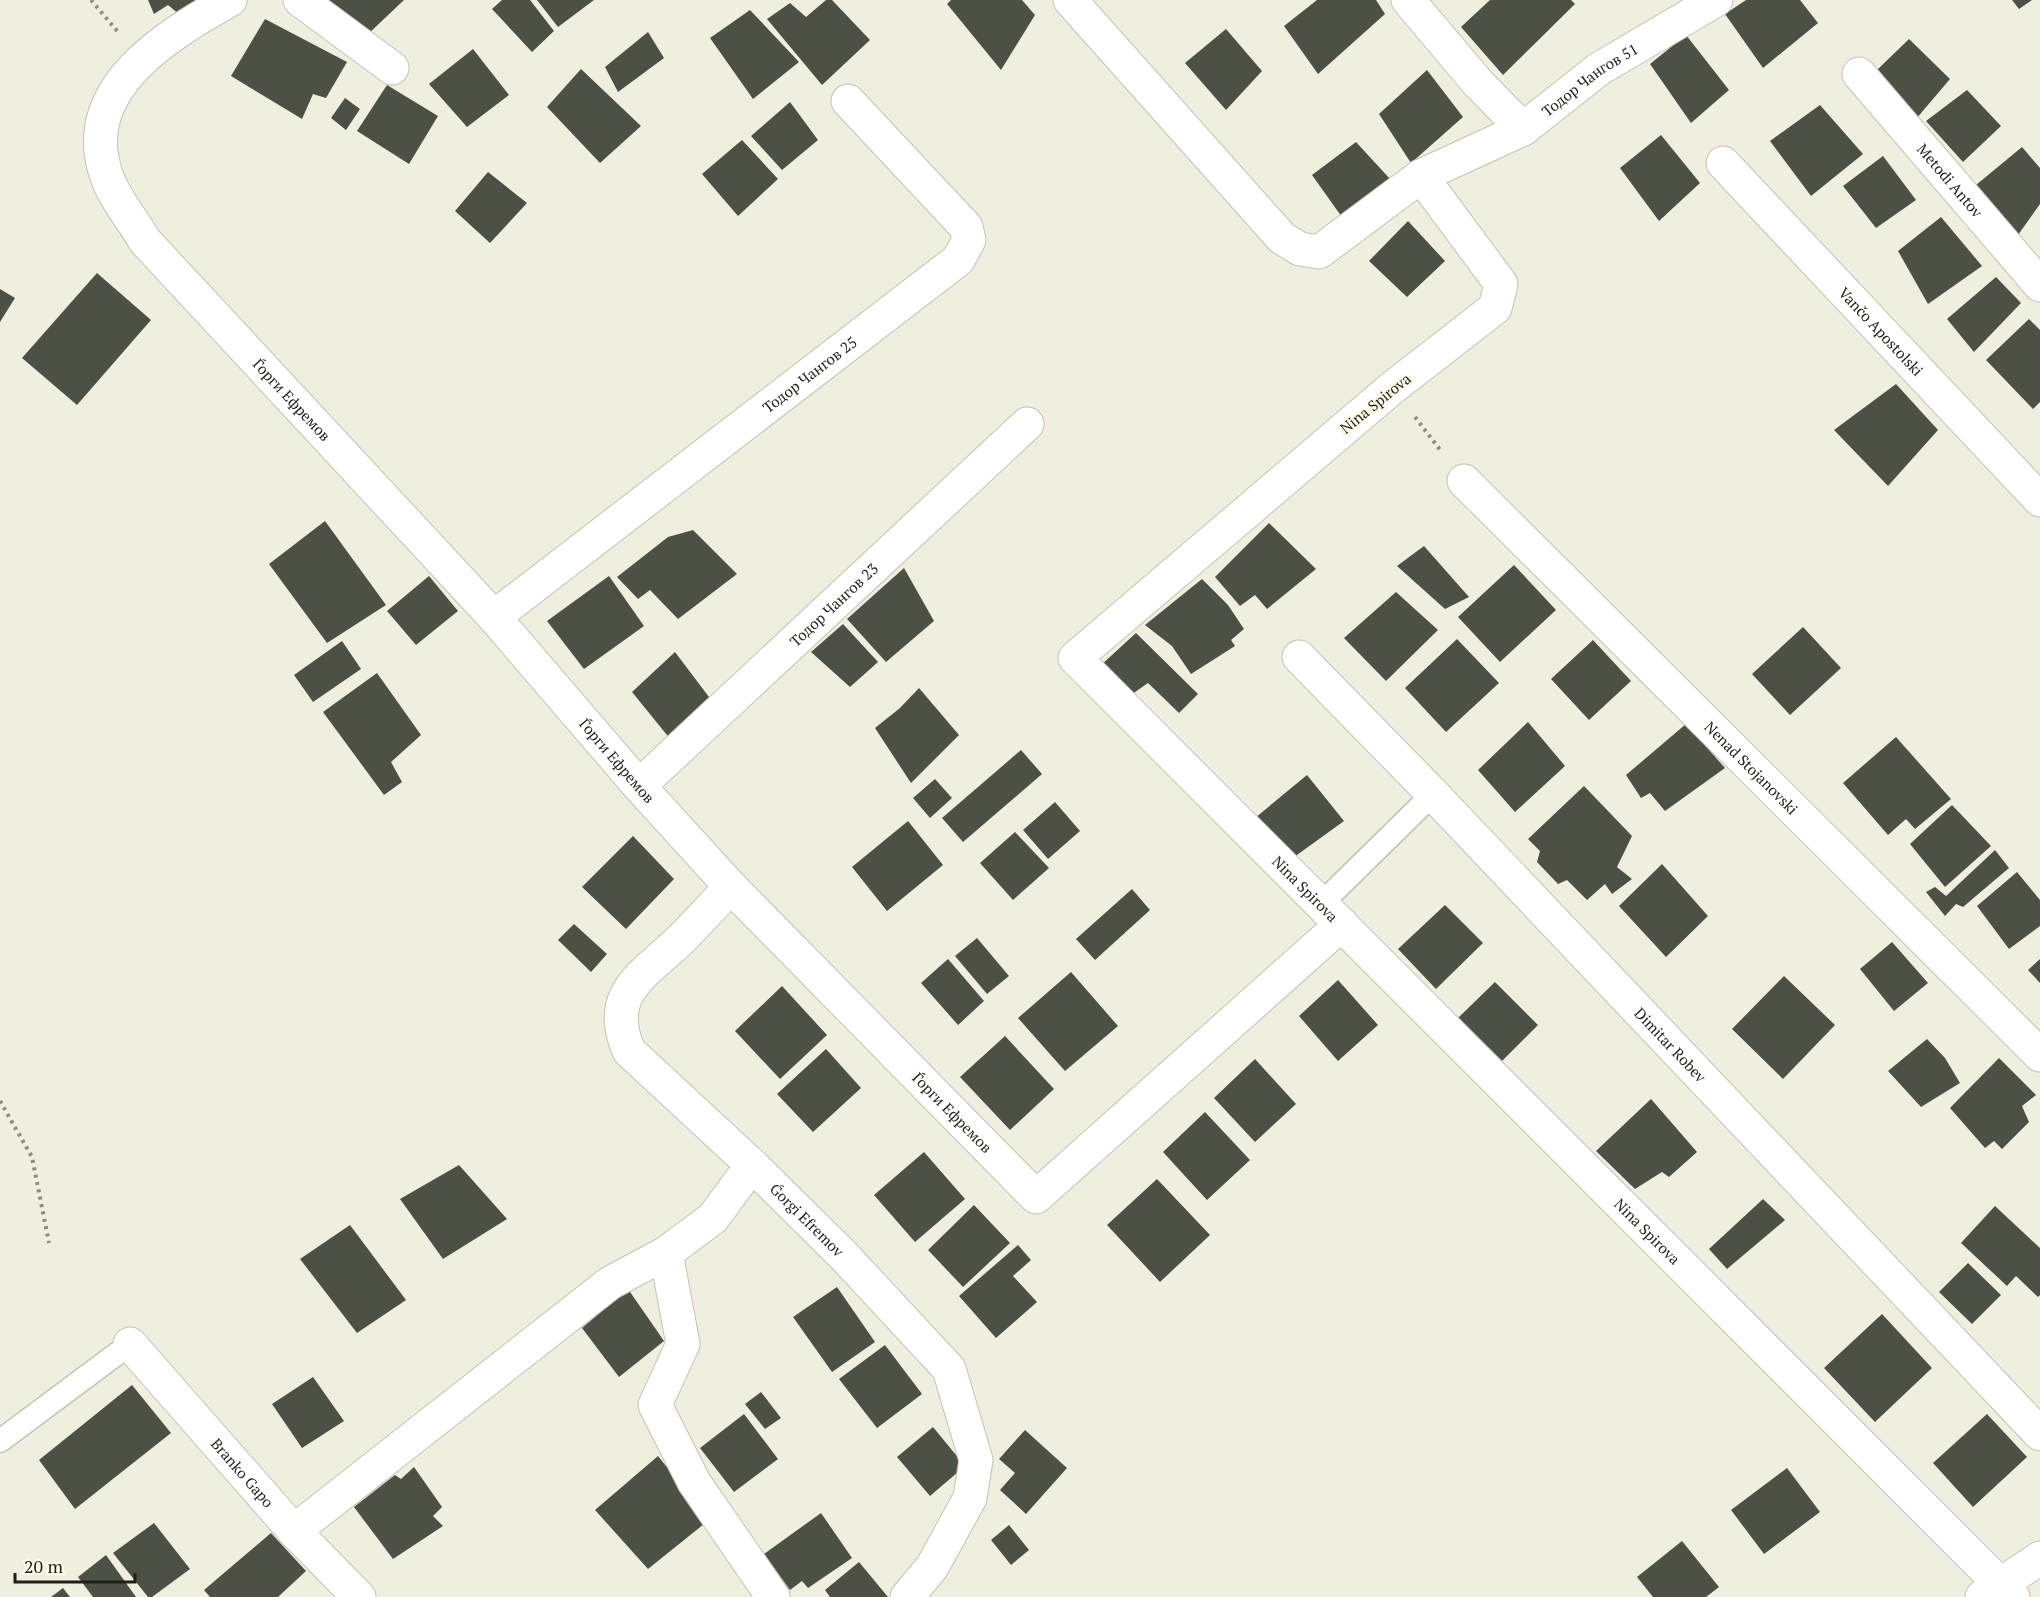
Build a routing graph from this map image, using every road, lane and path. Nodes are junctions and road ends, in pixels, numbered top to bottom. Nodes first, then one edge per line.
1 (230, 0) edge
2 (300, 0) edge
3 (1070, 0) edge
4 (1408, 0) edge
5 (1716, 0) edge
6 (392, 68) dead end
7 (1859, 74) dead end
8 (848, 101) dead end
9 (1523, 129) junction
10 (1724, 163) dead end
11 (1421, 176) junction
12 (2040, 285) edge
13 (1392, 388) junction
14 (1028, 424) dead end
15 (1464, 481) joint
16 (2040, 500) edge
17 (494, 617) junction
18 (1299, 657) dead end
19 (639, 786) junction
20 (1433, 794) junction
21 (731, 887) junction
22 (1331, 915) junction
23 (2040, 1055) edge
24 (0, 1101) edge
25 (752, 1165) junction
26 (49, 1243) dead end
27 (666, 1253) junction
28 (130, 1344) joint
29 (2040, 1434) edge
30 (0, 1441) edge
31 (294, 1531) junction
32 (2040, 1558) edge
33 (1999, 1593) edge
34 (359, 1597) edge
35 (773, 1597) edge
36 (908, 1597) edge

1 - 17 street, Ѓорги Ефремов
2 - 6 street
3 - 11 street
4 - 9 street
5 - 9 street, Тодор Чангов 51
7 - 12 street, Metodi Antov
8 - 17 street, Тодор Чангов 25
9 - 11 street, Тодор Чангов 51
10 - 16 street, Vančo Apostolski
11 - 13 street, Nina Spirova
13 - 15 path
13 - 22 street, Nina Spirova
14 - 19 street, Тодор Чангов 23
15 - 23 street, Nenad Stojanovski
17 - 19 street, Ѓорги Ефремов
18 - 20 street, Dimitar Robev
19 - 21 street, Ѓорги Ефремов
20 - 22 lane
20 - 29 street, Dimitar Robev
21 - 22 street, Ѓорги Ефремов
21 - 25 street, Ǵorgi Efremov
22 - 33 street, Nina Spirova
24 - 26 path
25 - 27 street
25 - 36 street, Ǵorgi Efremov
27 - 31 street
27 - 35 street
28 - 30 lane
28 - 31 street, Branko Gapo
31 - 34 street, Branko Gapo
32 - 33 street

